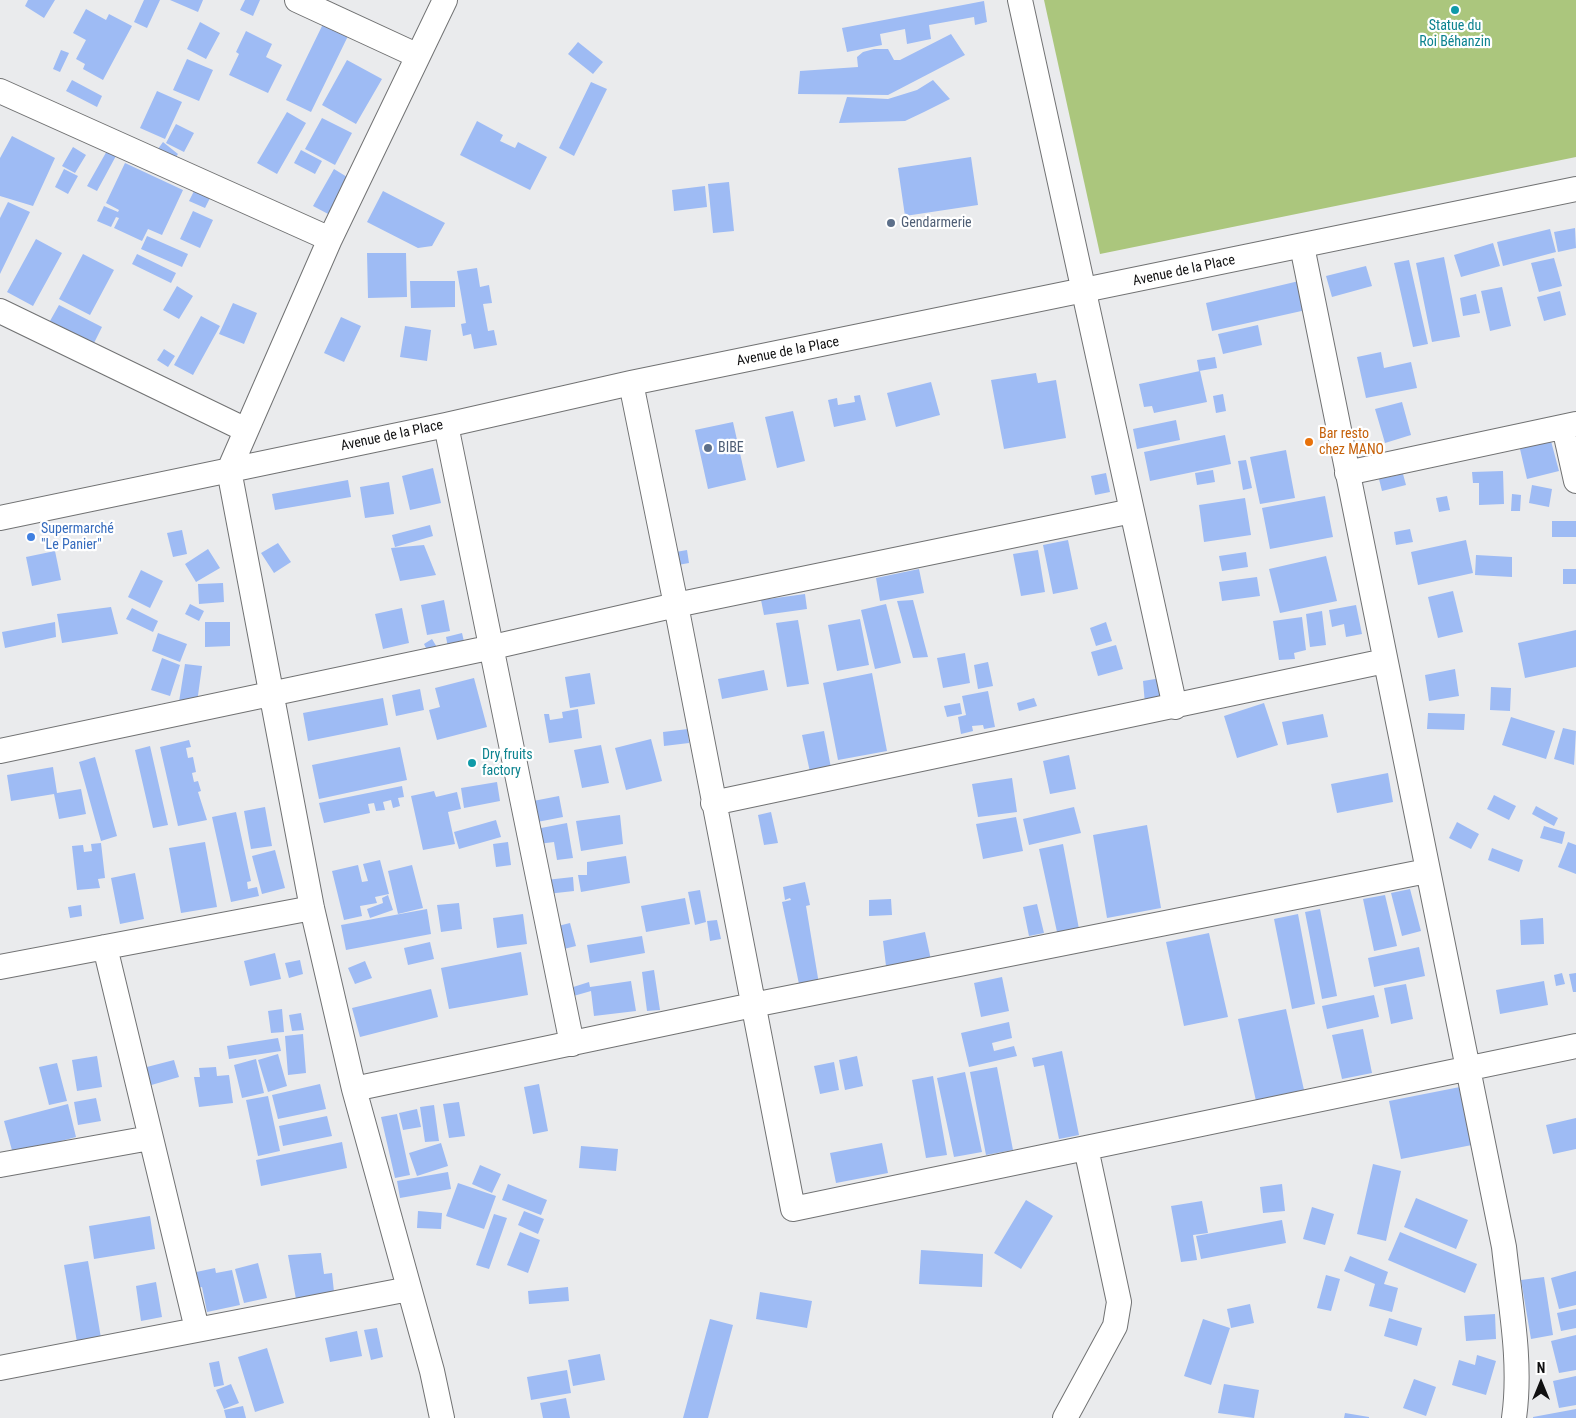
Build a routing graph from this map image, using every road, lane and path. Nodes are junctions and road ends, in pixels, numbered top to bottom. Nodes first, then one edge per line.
1 (297, 0) edge
2 (445, 0) edge
3 (1020, 0) edge
4 (416, 56) junction
5 (0, 91) edge
6 (1576, 189) edge
7 (330, 239) junction
8 (1302, 246) junction
9 (1084, 292) junction
10 (0, 311) edge
11 (631, 383) junction
12 (446, 425) junction
13 (1570, 426) edge
14 (246, 430) junction
15 (230, 470) junction
16 (1347, 473) junction
17 (1576, 481) edge
18 (1132, 511) junction
19 (0, 518) edge
20 (676, 605) junction
21 (493, 647) junction
22 (1385, 661) junction
23 (272, 694) junction
24 (1175, 707) junction
25 (0, 751) edge
26 (713, 803) junction
27 (1427, 871) junction
28 (312, 908) junction
29 (105, 948) junction
30 (0, 967) edge
31 (753, 1005) junction
32 (572, 1044) junction
33 (1576, 1046) edge
34 (1467, 1067) junction
35 (354, 1089) junction
36 (150, 1138) junction
37 (1086, 1148) junction
38 (0, 1165) edge
39 (409, 1289) junction
40 (197, 1329) junction
41 (0, 1368) edge
42 (442, 1418) edge
43 (1065, 1418) edge
44 (1514, 1418) edge

1 - 4 street
2 - 4 street
3 - 9 street
4 - 7 street
5 - 7 street
6 - 8 street, Avenue de la Place
7 - 14 street
8 - 9 street, Avenue de la Place
8 - 16 street
9 - 11 street, Avenue de la Place
9 - 18 street
10 - 14 street
11 - 12 street, Avenue de la Place
11 - 20 street
12 - 15 street, Avenue de la Place
12 - 21 street
13 - 16 street
13 - 17 street
14 - 15 street
15 - 19 street, Avenue de la Place
15 - 23 street
16 - 22 street
18 - 20 street
18 - 24 street
20 - 21 street
20 - 26 street
21 - 23 street
21 - 32 street
22 - 24 street
22 - 27 street
23 - 25 street
23 - 28 street
24 - 26 street
26 - 31 street
27 - 31 street
27 - 34 street
28 - 29 street
28 - 35 street
29 - 30 street
29 - 36 street
31 - 32 street
31 - 37 street
32 - 35 street
33 - 34 street
34 - 37 street
34 - 44 street
35 - 39 street
36 - 38 street
36 - 40 street
37 - 43 street
39 - 40 street
39 - 42 street
40 - 41 street

